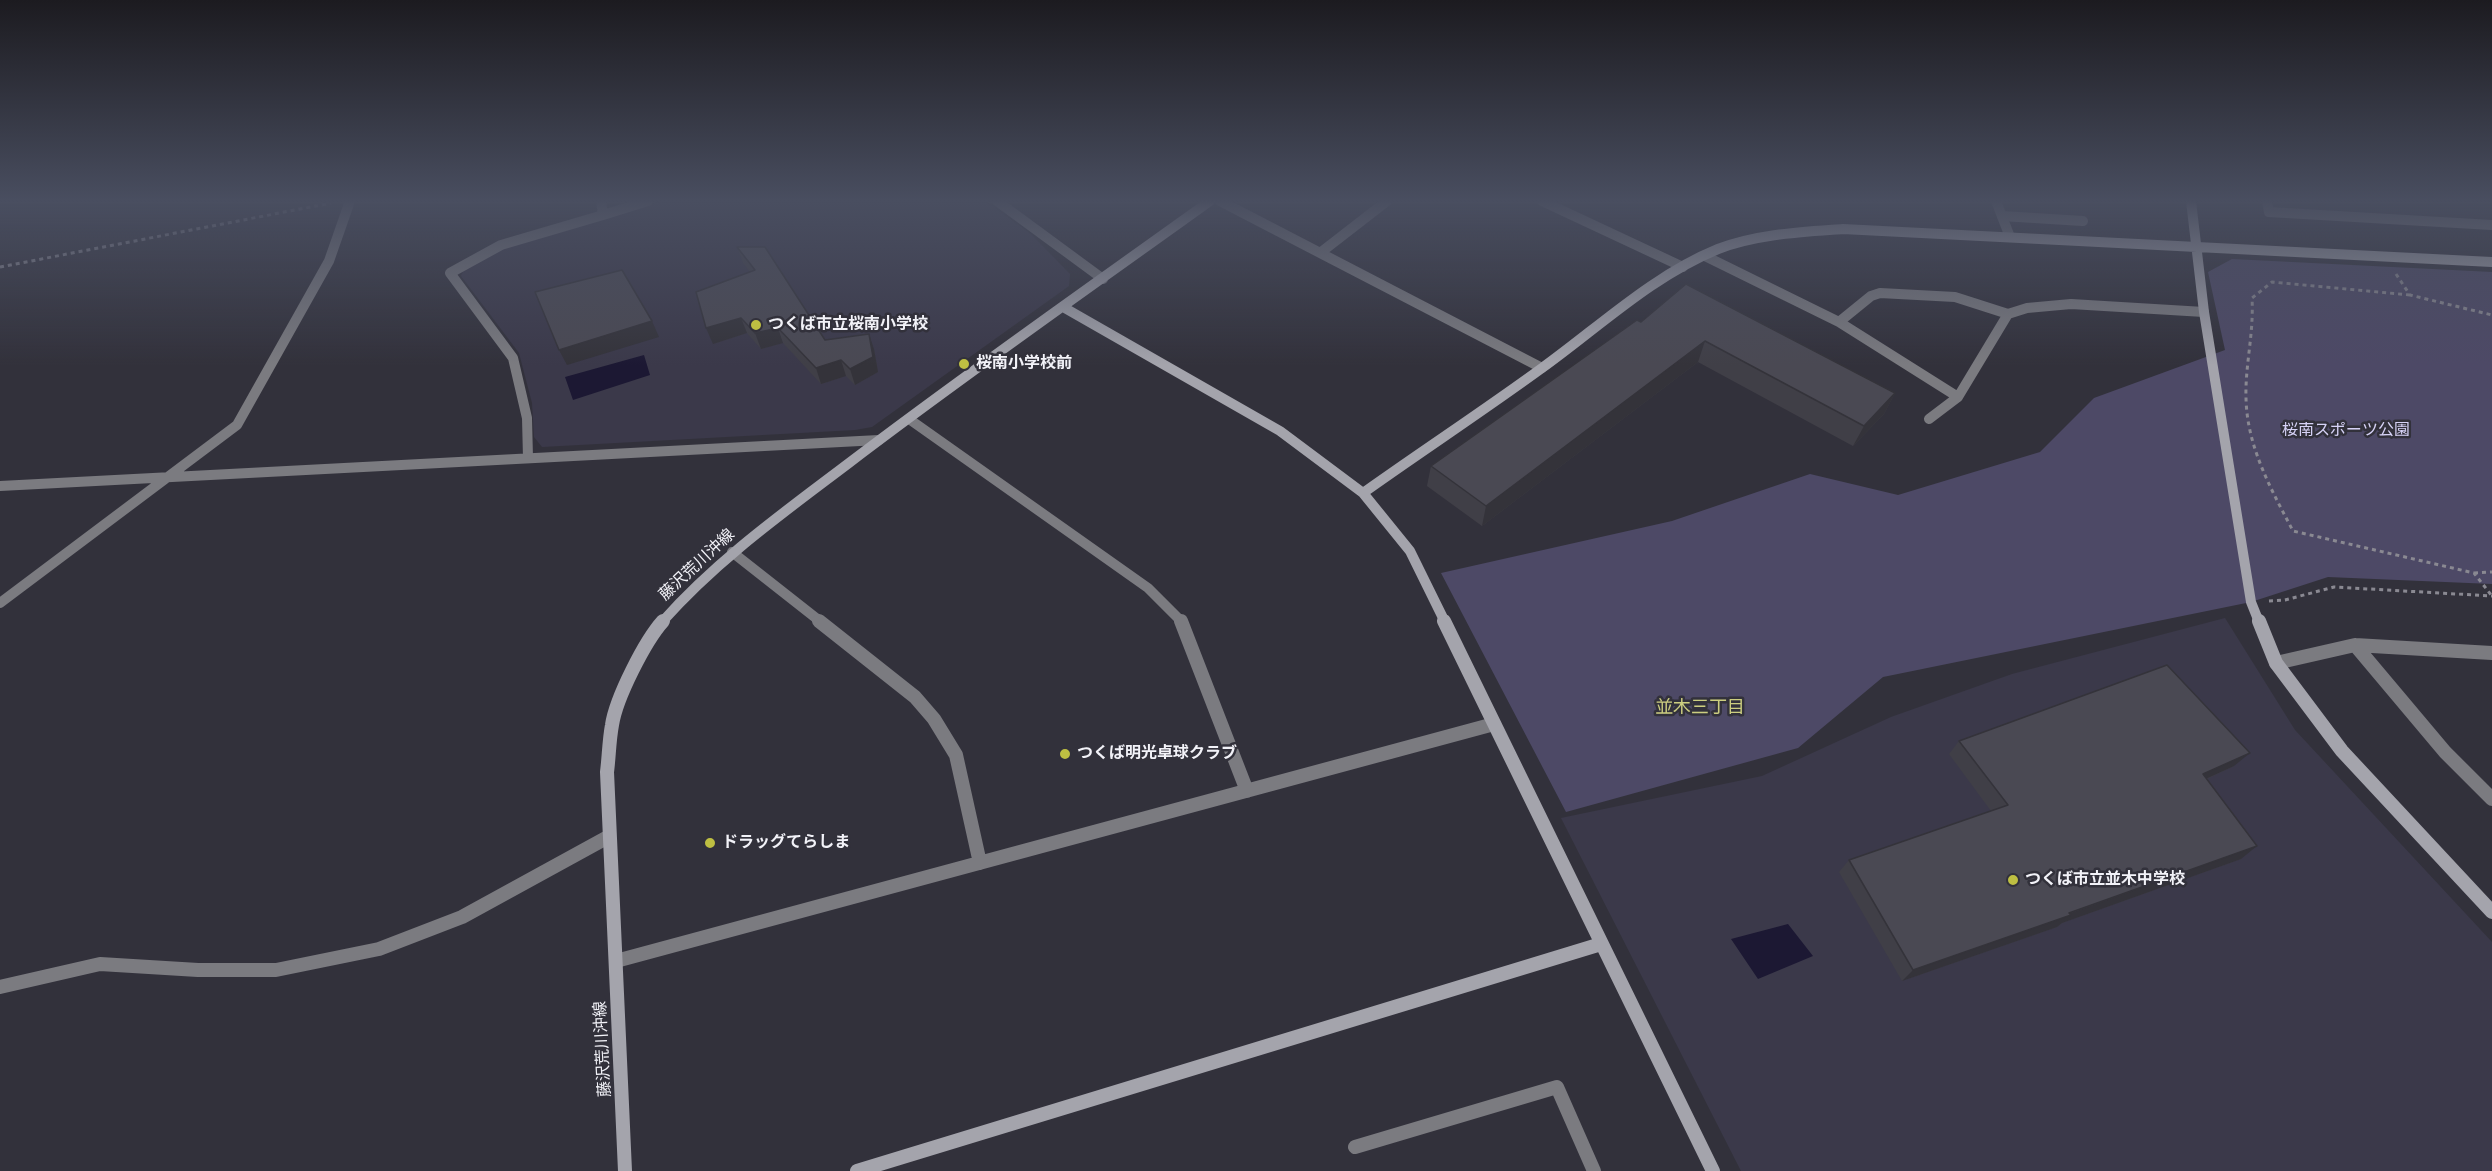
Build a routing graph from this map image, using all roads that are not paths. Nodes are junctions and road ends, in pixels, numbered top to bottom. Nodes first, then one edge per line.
1 (331, 256) edge
2 (482, 256) edge
3 (1072, 256) edge
4 (1135, 256) edge
5 (1323, 256) edge
6 (1659, 256) edge
7 (1705, 256) joint
8 (2196, 256) edge
9 (2366, 256) edge
10 (2492, 262) edge
11 (1683, 267) junction
12 (1103, 279) junction
13 (1063, 307) junction
14 (2204, 312) junction
15 (2008, 314) junction
16 (1839, 322) junction
17 (1542, 368) junction
18 (1958, 397) junction
19 (909, 419) junction
20 (1929, 419) dead end
21 (879, 440) junction
22 (528, 458) junction
23 (164, 480) junction
24 (0, 486) edge
25 (1363, 493) junction
26 (732, 552) junction
27 (1, 604) edge
28 (2355, 645) junction
29 (2492, 653) edge
30 (2276, 663) junction
31 (1494, 724) junction
32 (1247, 790) junction
33 (2492, 799) edge
34 (608, 837) junction
35 (980, 863) junction
36 (2492, 912) edge
37 (1601, 944) junction
38 (616, 961) junction
39 (0, 987) edge
40 (1355, 1147) dead end
41 (625, 1171) edge
42 (857, 1171) edge
43 (1594, 1171) edge
44 (1713, 1171) edge

1 - 23 street
2 - 22 street
3 - 12 street
4 - 12 street, 藤沢荒川沖線
5 - 17 street
6 - 11 street
7 - 11 street
7 - 16 street
8 - 14 street
9 - 10 street
11 - 17 street
12 - 13 street, 藤沢荒川沖線
13 - 19 street, 藤沢荒川沖線
13 - 25 street
14 - 15 street
14 - 30 street
15 - 16 street
15 - 18 street
16 - 18 street
17 - 25 street
18 - 20 street
19 - 21 street, 藤沢荒川沖線
19 - 32 street
21 - 22 street
21 - 26 street, 藤沢荒川沖線
22 - 23 street
23 - 24 street
23 - 27 street
25 - 31 street
26 - 34 street, 藤沢荒川沖線
26 - 35 street
28 - 29 street
28 - 30 street
28 - 33 street
30 - 36 street
31 - 32 street
31 - 37 street
32 - 35 street
34 - 38 street, 藤沢荒川沖線
34 - 39 street
35 - 38 street
37 - 42 street
37 - 44 street
38 - 41 street, 藤沢荒川沖線
40 - 43 street

